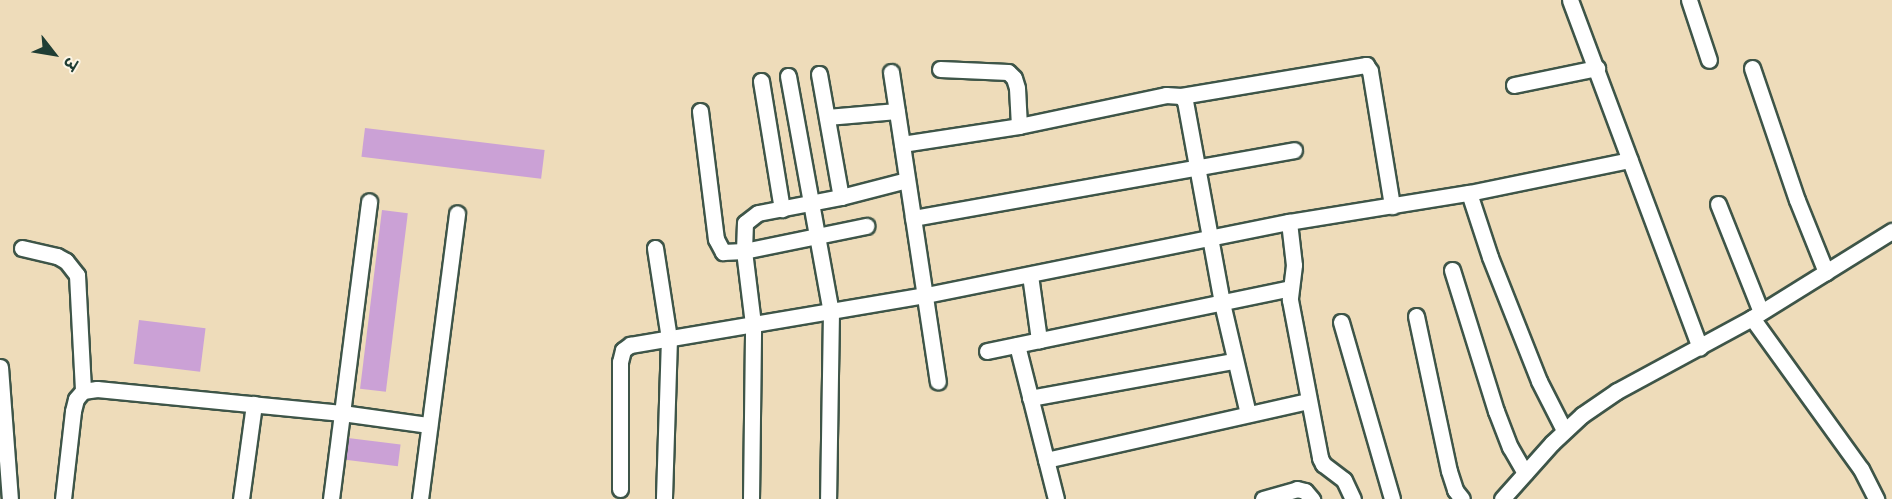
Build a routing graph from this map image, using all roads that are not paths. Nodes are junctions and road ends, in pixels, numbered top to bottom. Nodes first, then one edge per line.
1 (1570, 0) edge
2 (1689, 0) edge
3 (1708, 60) dead end
4 (1597, 68) junction
5 (1752, 68) dead end
6 (940, 69) dead end
7 (891, 72) dead end
8 (819, 74) dead end
9 (788, 76) dead end
10 (761, 81) dead end
11 (1514, 85) dead end
12 (1181, 96) junction
13 (699, 111) dead end
14 (897, 111) junction
15 (827, 117) junction
16 (1019, 126) junction
17 (902, 144) junction
18 (1294, 150) dead end
19 (1630, 160) junction
20 (1198, 167) junction
21 (907, 180) junction
22 (1469, 193) junction
23 (841, 197) junction
24 (369, 201) dead end
25 (810, 203) junction
26 (1718, 204) dead end
27 (1392, 206) junction
28 (782, 209) junction
29 (457, 213) dead end
30 (913, 218) junction
31 (1289, 222) junction
32 (866, 226) dead end
33 (1892, 231) edge
34 (817, 236) junction
35 (1210, 239) junction
36 (22, 248) dead end
37 (656, 248) dead end
38 (744, 251) junction
39 (1452, 270) dead end
40 (1826, 272) junction
41 (1030, 275) junction
42 (1291, 288) junction
43 (926, 295) junction
44 (1222, 303) junction
45 (831, 312) junction
46 (1757, 315) junction
47 (1416, 316) dead end
48 (1341, 322) dead end
49 (753, 324) junction
50 (669, 338) junction
51 (1039, 340) junction
52 (1017, 345) junction
53 (1700, 348) junction
54 (987, 351) dead end
55 (1234, 360) junction
56 (0, 367) edge
57 (938, 381) dead end
58 (83, 391) junction
59 (1030, 398) junction
60 (1308, 401) junction
61 (254, 404) junction
62 (342, 413) junction
63 (1248, 414) junction
64 (429, 425) junction
65 (1564, 430) junction
66 (1047, 460) junction
67 (1525, 473) junction
68 (620, 489) dead end
69 (10, 499) edge
70 (63, 499) edge
71 (242, 499) edge
72 (331, 499) edge
73 (420, 499) edge
74 (664, 499) edge
75 (751, 499) edge
76 (828, 499) edge
77 (1056, 499) edge
78 (1263, 499) edge
79 (1312, 499) edge
80 (1353, 499) edge
81 (1392, 499) edge
82 (1462, 499) edge
83 (1502, 499) edge
84 (1876, 499) edge

1 - 4 street
2 - 3 street
4 - 11 street
4 - 19 street
5 - 40 street
6 - 16 street
7 - 14 street
8 - 15 street
9 - 25 street
10 - 28 street
12 - 16 street
12 - 20 street
12 - 27 street
13 - 38 street
14 - 15 street
14 - 17 street
15 - 23 street
16 - 17 street
17 - 21 street
18 - 20 street
19 - 22 street
19 - 53 street
20 - 30 street
20 - 35 street
21 - 23 street
21 - 30 street
22 - 27 street
22 - 65 street
23 - 25 street
24 - 62 street
25 - 28 street
25 - 34 street
26 - 46 street
27 - 31 street
28 - 38 street
29 - 64 street
30 - 43 street
31 - 35 street
31 - 42 street
32 - 34 street
33 - 40 street
34 - 38 street
34 - 45 street
35 - 41 street
35 - 44 street
36 - 58 street
37 - 50 street
38 - 49 street
39 - 67 street
40 - 46 street
41 - 43 street
41 - 51 street
42 - 44 street
42 - 60 street
43 - 45 street
43 - 57 street
44 - 51 street
44 - 55 street
45 - 49 street
45 - 76 street
46 - 53 street
46 - 84 street
47 - 82 street
48 - 81 street
49 - 50 street
49 - 75 street
50 - 68 street
50 - 74 street
51 - 52 street
52 - 54 street
52 - 59 street
53 - 65 street
55 - 59 street
55 - 63 street
56 - 69 street
58 - 61 street
58 - 70 street
59 - 66 street
60 - 63 street
60 - 80 street
61 - 62 street
61 - 71 street
62 - 64 street
62 - 72 street
63 - 66 street
64 - 73 street
65 - 67 street
66 - 77 street
67 - 83 street
78 - 79 street

